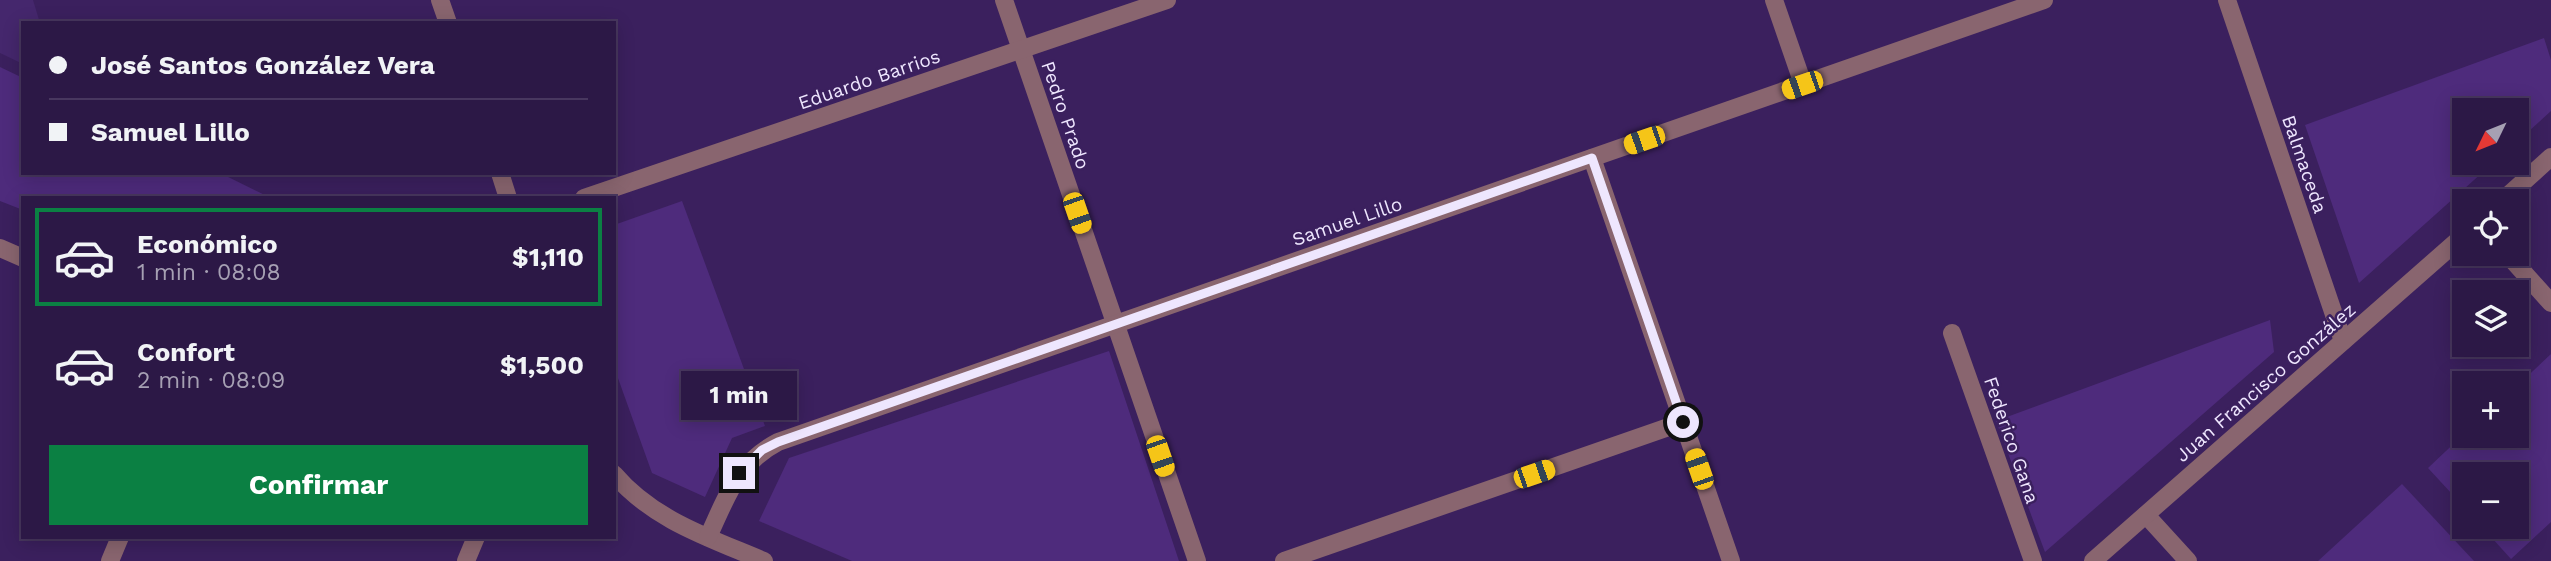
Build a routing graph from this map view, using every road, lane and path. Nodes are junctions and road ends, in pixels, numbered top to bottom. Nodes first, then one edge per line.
1 (440, 0) edge
2 (1004, 0) edge
3 (1167, 0) edge
4 (1774, 0) edge
5 (2044, 0) edge
6 (2227, 0) edge
7 (447, 21) edge
8 (1021, 50) junction
9 (1802, 85) junction
10 (2551, 157) edge
11 (1592, 158) junction
12 (501, 175) edge
13 (2515, 189) edge
14 (507, 196) edge
15 (590, 196) edge
16 (2452, 246) edge
17 (0, 248) edge
18 (21, 257) edge
19 (2518, 266) edge
20 (2551, 303) edge
21 (1115, 325) junction
22 (1952, 333) dead end
23 (2343, 341) junction
24 (1683, 422) junction
25 (616, 477) edge
26 (2146, 515) junction
27 (708, 537) junction
28 (119, 539) edge
29 (475, 539) edge
30 (110, 561) edge
31 (466, 561) edge
32 (764, 561) edge
33 (1197, 561) edge
34 (1284, 561) edge
35 (1731, 561) edge
36 (2033, 561) edge
37 (2093, 561) edge
38 (2188, 561) edge

1 - 7 street
2 - 8 street, Pedro Prado
3 - 8 street, Eduardo Barrios
4 - 9 street
5 - 9 street, Samuel Lillo
6 - 23 street, Balmaceda
8 - 15 street, Eduardo Barrios
8 - 21 street, Pedro Prado
9 - 11 street, Samuel Lillo
10 - 13 street
11 - 21 street, Samuel Lillo
11 - 24 street
12 - 14 street
16 - 23 street, Juan Francisco González
17 - 18 street
19 - 20 street
21 - 27 street, Samuel Lillo
21 - 33 street, Pedro Prado
22 - 36 street, Federico Gana
23 - 26 street, Juan Francisco González
24 - 34 street
24 - 35 street
25 - 27 street
26 - 37 street, Juan Francisco González
26 - 38 street
27 - 32 street
28 - 30 street
29 - 31 street

